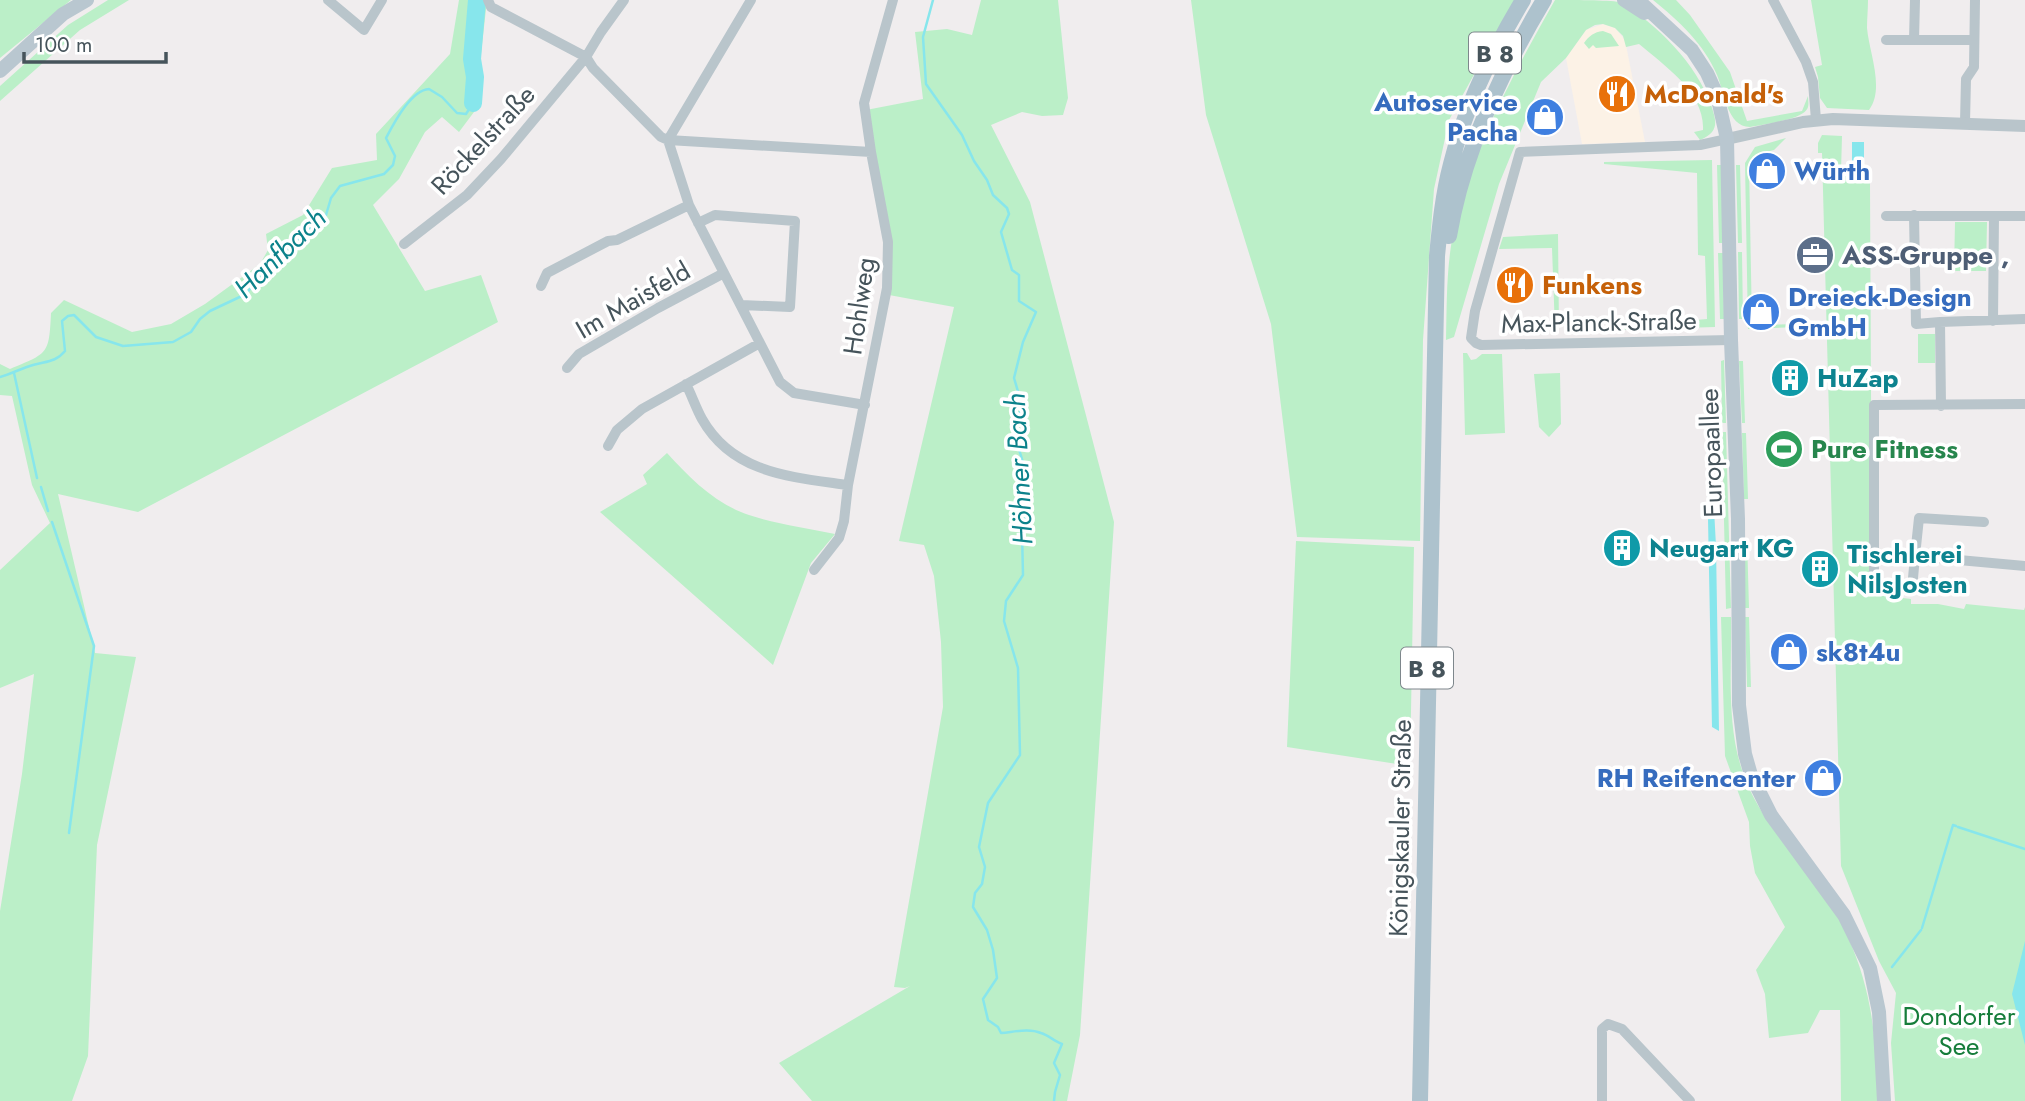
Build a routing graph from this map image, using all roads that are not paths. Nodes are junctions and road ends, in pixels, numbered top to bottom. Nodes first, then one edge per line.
1 (87, 0) edge
2 (328, 0) edge
3 (382, 0) edge
4 (624, 0) edge
5 (751, 0) edge
6 (892, 0) edge
7 (1544, 0) edge
8 (1624, 0) edge
9 (1638, 0) edge
10 (1773, 0) edge
11 (1915, 0) edge
12 (1975, 0) edge
13 (1522, 1) edge
14 (490, 4) edge
15 (1670, 28) junction
16 (1886, 40) dead end
17 (1914, 40) junction
18 (1974, 40) junction
19 (586, 57) junction
20 (0, 71) edge
21 (1816, 120) junction
22 (1965, 123) junction
23 (2025, 126) edge
24 (1727, 139) junction
25 (668, 140) junction
26 (871, 152) junction
27 (689, 205) junction
28 (1914, 215) junction
29 (1886, 216) dead end
30 (1994, 216) junction
31 (2025, 216) edge
32 (698, 223) junction
33 (404, 244) dead end
34 (724, 273) junction
35 (541, 286) dead end
36 (1437, 304) junction
37 (741, 305) junction
38 (2025, 319) edge
39 (1993, 321) junction
40 (1940, 323) junction
41 (1731, 340) junction
42 (760, 343) junction
43 (567, 368) dead end
44 (687, 384) junction
45 (2025, 404) edge
46 (865, 405) junction
47 (1941, 405) junction
48 (608, 446) dead end
49 (848, 485) junction
50 (1984, 522) dead end
51 (1915, 556) junction
52 (2025, 566) edge
53 (814, 570) dead end
54 (1913, 578) dead end
55 (1874, 591) dead end
56 (1420, 1101) edge
57 (1602, 1101) edge
58 (1690, 1101) edge
59 (1884, 1101) edge

1 - 20 main road
2 - 3 street
4 - 19 street, Röckelstraße
5 - 25 street
6 - 26 street, Hohlweg
7 - 36 main road, Königskauler Straße / B 8
8 - 15 main road, Europaallee
9 - 15 main road, Europaallee
10 - 21 street
11 - 17 street
12 - 18 street
13 - 36 main road, Königskauler Straße / B 8
14 - 19 street
15 - 24 main road, Europaallee
16 - 17 street
17 - 18 street
18 - 22 street
19 - 25 street
19 - 33 street, Röckelstraße
21 - 22 street
21 - 24 street
22 - 23 street
24 - 41 main road, Europaallee
24 - 41 street, Max-Planck-Straße
25 - 26 street
25 - 27 street
26 - 46 street, Hohlweg
27 - 32 street
27 - 35 street
28 - 29 street
28 - 30 street
28 - 40 street
30 - 31 street
30 - 39 street
32 - 34 street
32 - 37 street
34 - 37 street
34 - 43 street, Im Maisfeld
36 - 56 main road, Königskauler Straße / B 8
37 - 42 street
38 - 39 street
39 - 40 street
40 - 47 street
41 - 59 main road, Europaallee
42 - 44 street
42 - 46 street
44 - 48 street
44 - 49 street
45 - 47 street
46 - 49 street, Hohlweg
47 - 55 street
49 - 53 street, Hohlweg
50 - 51 street
51 - 52 street
51 - 54 street
57 - 58 street

